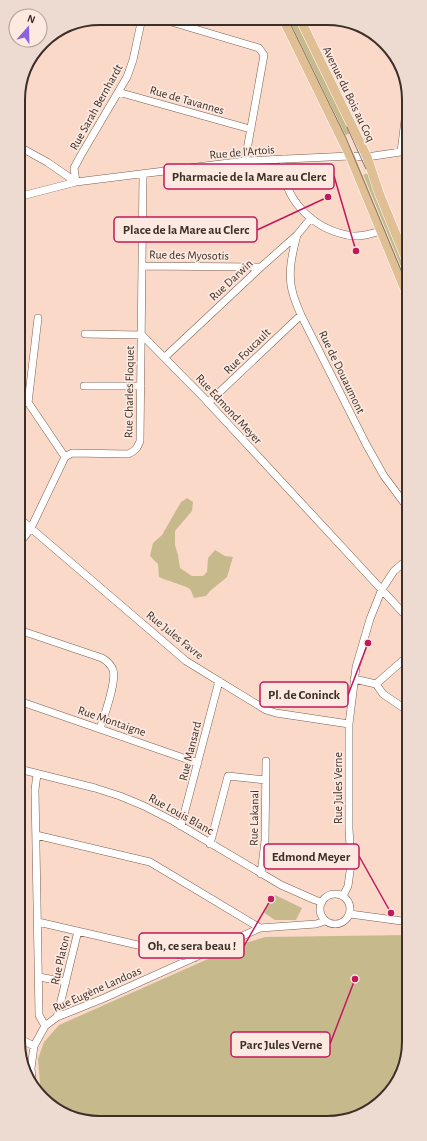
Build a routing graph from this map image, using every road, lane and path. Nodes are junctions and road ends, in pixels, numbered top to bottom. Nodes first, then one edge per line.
1 (140, 25) edge
2 (182, 25) edge
3 (285, 25) edge
4 (303, 25) edge
5 (118, 92) junction
6 (250, 129) junction
7 (25, 150) edge
8 (402, 152) edge
9 (350, 156) junction
10 (367, 158) junction
11 (284, 159) junction
12 (245, 161) junction
13 (143, 174) junction
14 (76, 182) junction
15 (25, 195) edge
16 (311, 218) junction
17 (381, 231) junction
18 (298, 235) junction
19 (402, 249) edge
20 (142, 266) junction
21 (261, 267) junction
22 (402, 282) edge
23 (301, 315) junction
24 (38, 318) dead end
25 (85, 334) dead end
26 (142, 335) junction
27 (165, 357) junction
28 (84, 386) dead end
29 (141, 386) junction
30 (25, 398) edge
31 (28, 403) junction
32 (208, 403) junction
33 (65, 457) junction
34 (402, 500) edge
35 (25, 523) edge
36 (31, 528) junction
37 (25, 536) edge
38 (402, 564) edge
39 (382, 589) junction
40 (402, 611) edge
41 (25, 632) edge
42 (402, 661) edge
43 (354, 679) junction
44 (219, 681) junction
45 (376, 684) junction
46 (25, 703) edge
47 (402, 707) edge
48 (349, 724) junction
49 (100, 729) junction
50 (266, 761) dead end
51 (198, 763) junction
52 (25, 771) edge
53 (37, 774) junction
54 (265, 780) junction
55 (182, 826) junction
56 (36, 835) junction
57 (210, 844) junction
58 (261, 874) junction
59 (343, 896) junction
60 (322, 902) junction
61 (350, 914) junction
62 (325, 920) junction
63 (402, 921) edge
64 (38, 922) junction
65 (260, 928) junction
66 (78, 931) junction
67 (194, 958) junction
68 (39, 977) junction
69 (66, 982) junction
70 (57, 1017) junction
71 (45, 1026) junction
72 (25, 1041) edge
73 (34, 1046) junction
74 (31, 1070) edge

1 - 5 street, Rue Sarah Bernhardt
2 - 6 street
3 - 9 main road
4 - 10 main road, Avenue du Bois au Coq
5 - 6 street, Rue de Tavannes
5 - 14 street, Rue Sarah Bernhardt
6 - 12 street
7 - 14 street
8 - 10 street, Rue de l'Artois
9 - 10 street, Rue de l'Artois
9 - 11 street, Rue de l'Artois
9 - 17 main road
10 - 19 main road, Avenue du Bois au Coq
11 - 12 street, Rue de l'Artois
11 - 16 street
12 - 13 street, Rue de l'Artois
13 - 14 street, Rue de l'Artois
13 - 20 street
14 - 15 street, Rue de l'Artois
16 - 17 street
16 - 18 street, Rue Darwin
17 - 22 main road
18 - 21 street, Rue Darwin
18 - 23 street, Rue de Douaumont
20 - 21 street, Rue des Myosotis
20 - 26 street
21 - 27 street, Rue Darwin
23 - 32 street, Rue Foucault
23 - 34 street, Rue de Douaumont
24 - 31 street
25 - 26 street
26 - 27 street, Rue Edmond Meyer
26 - 29 street, Rue Charles Floquet
27 - 32 street, Rue Edmond Meyer
28 - 29 street
29 - 33 street, Rue Charles Floquet
30 - 31 street
31 - 33 street
32 - 39 street, Rue Edmond Meyer
33 - 36 street
35 - 36 street, Rue Jules Favre
36 - 37 street
36 - 44 street, Rue Jules Favre
38 - 39 street, Rue Jules Verne
39 - 40 street, Rue Edmond Meyer
39 - 43 street, Rue Jules Verne
41 - 49 street
42 - 45 street
43 - 45 street
43 - 48 street, Rue Jules Verne
44 - 48 street, Rue Jules Favre
44 - 51 street, Rue Mansard
45 - 47 street
46 - 49 street, Rue Montaigne
48 - 59 street, Rue Jules Verne
49 - 51 street, Rue Montaigne
50 - 54 street, Rue Lakanal
51 - 55 street, Rue Mansard
52 - 53 street, Rue Louis Blanc
53 - 55 street, Rue Louis Blanc
53 - 56 street
54 - 57 street
54 - 58 street, Rue Lakanal
55 - 57 street, Rue Louis Blanc
56 - 64 street
56 - 65 street
57 - 58 street, Rue Louis Blanc
58 - 60 street, Rue Louis Blanc
59 - 60 street
59 - 61 street
60 - 62 street
61 - 62 street
61 - 63 street
62 - 65 street, Rue Eugène Landoas
64 - 66 street
64 - 68 street
65 - 67 street, Rue Eugène Landoas
66 - 67 street
66 - 69 street, Rue Platon
67 - 70 street, Rue Eugène Landoas
68 - 69 street
68 - 71 street
69 - 70 street, Rue Platon
70 - 71 street, Rue Eugène Landoas
71 - 73 street, Rue Eugène Landoas
72 - 73 street
73 - 74 street, Rue Eugène Landoas

